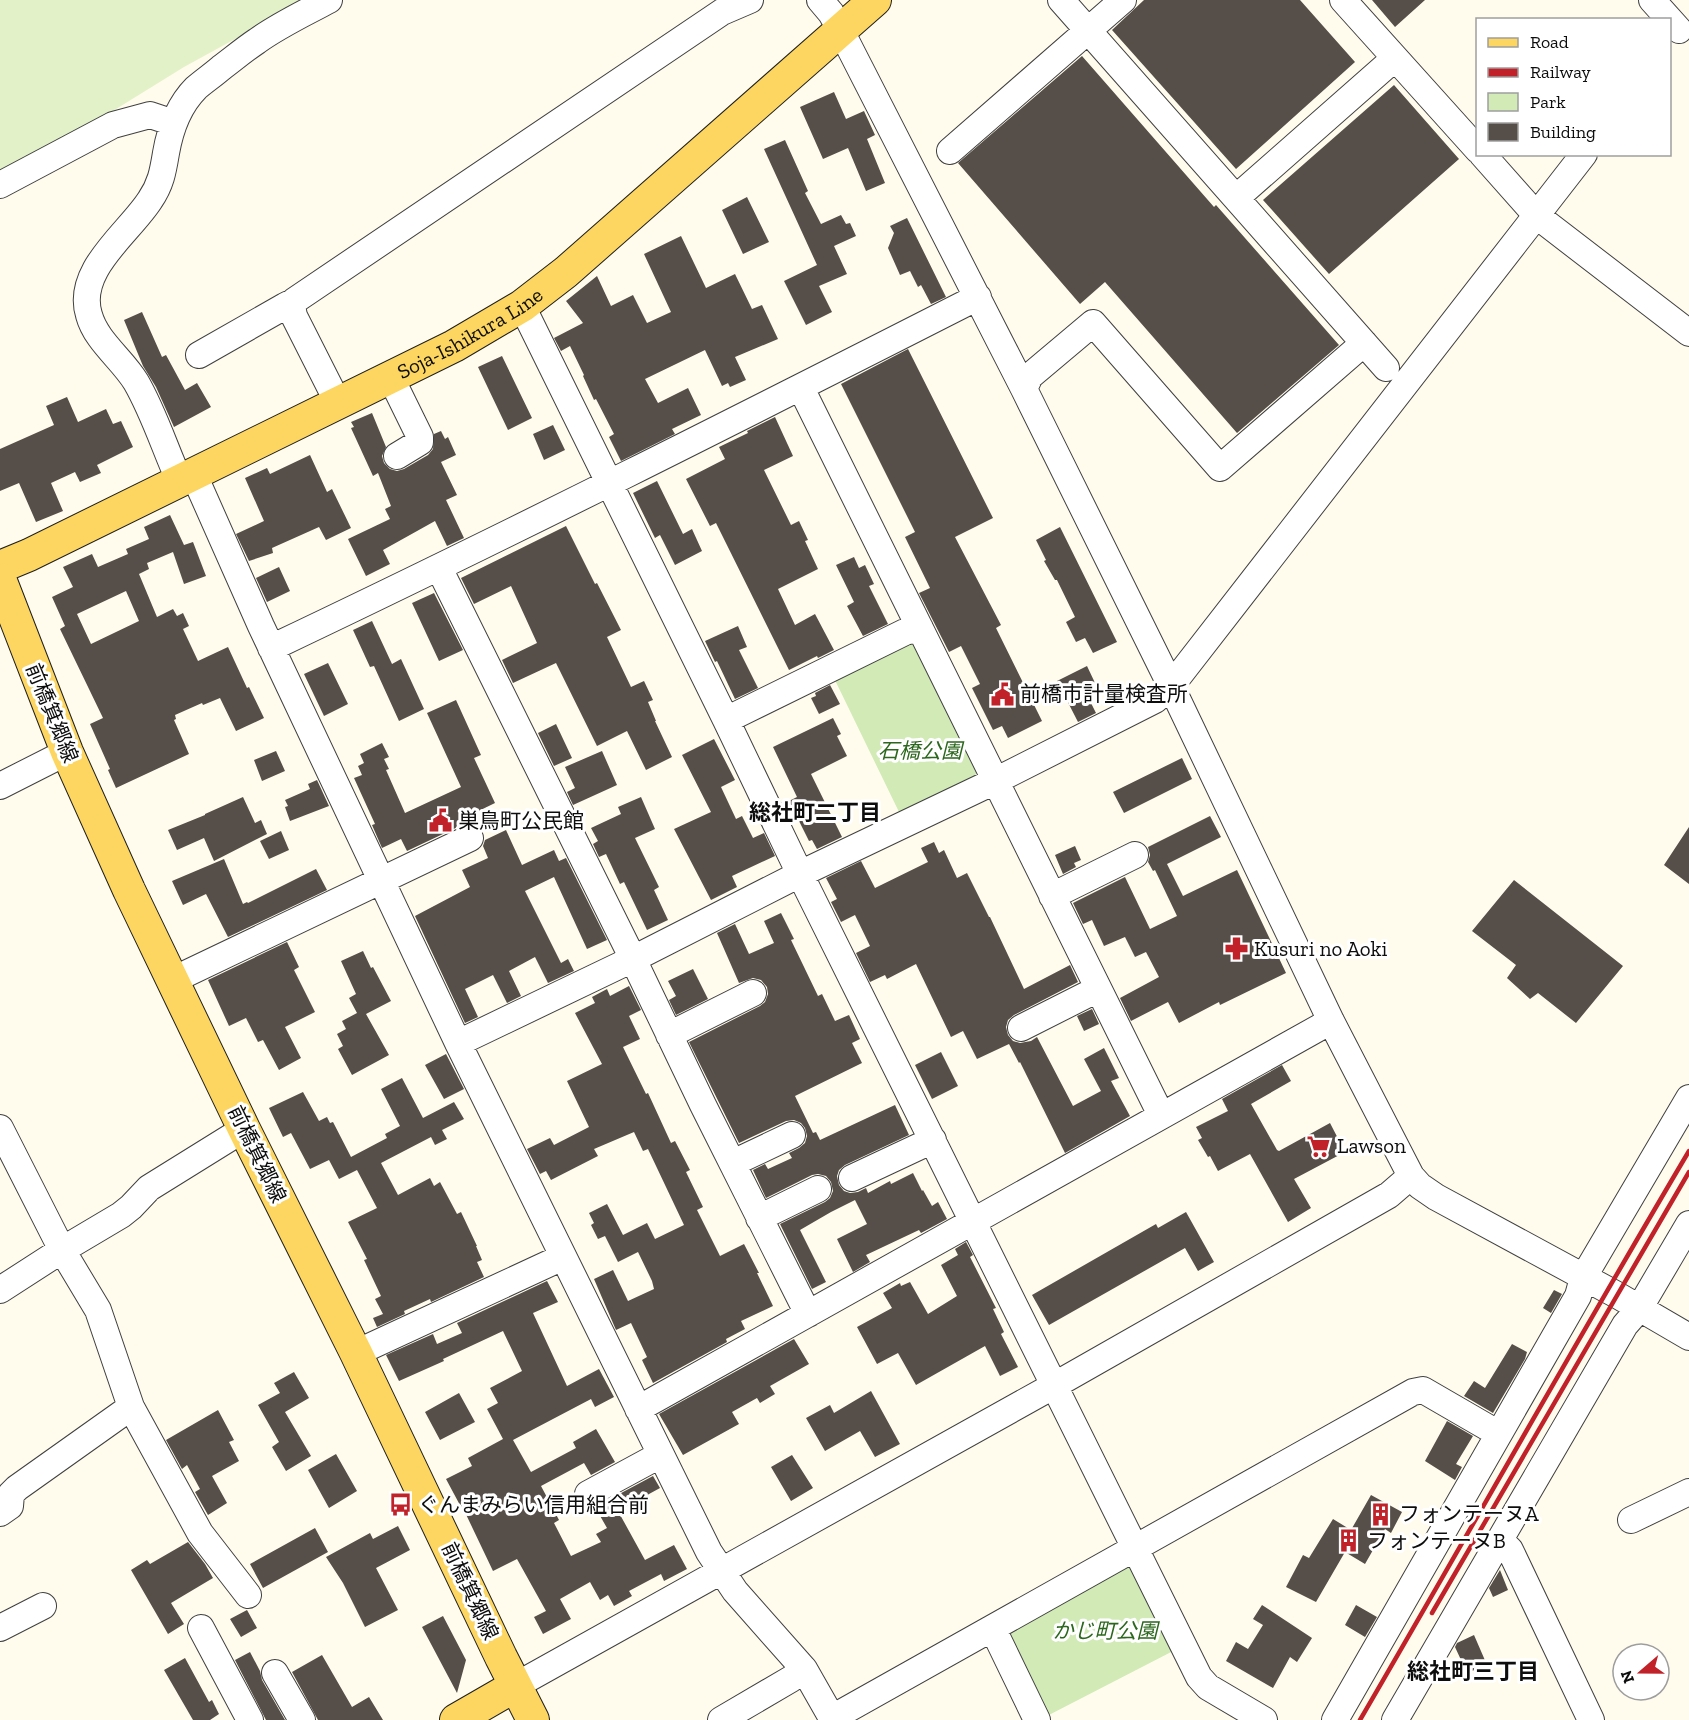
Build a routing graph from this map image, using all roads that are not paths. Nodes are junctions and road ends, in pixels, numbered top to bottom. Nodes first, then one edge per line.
1 (328, 0) edge
2 (750, 0) edge
3 (820, 0) edge
4 (875, 0) edge
5 (1061, 0) edge
6 (1123, 0) edge
7 (1343, 0) edge
8 (1652, 0) edge
9 (1668, 18) edge
10 (841, 31) junction
11 (1088, 31) junction
12 (1395, 58) junction
13 (174, 123) junction
14 (1476, 148) edge
15 (950, 151) dead end
16 (1484, 156) edge
17 (1582, 156) edge
18 (0, 186) edge
19 (1236, 198) junction
20 (1537, 216) junction
21 (978, 297) junction
22 (292, 306) junction
23 (522, 306) junction
24 (1689, 333) edge
25 (1364, 343) junction
26 (199, 354) dead end
27 (1386, 368) dead end
28 (391, 378) junction
29 (801, 388) junction
30 (1024, 388) junction
31 (338, 404) junction
32 (397, 456) dead end
33 (187, 478) junction
34 (608, 482) junction
35 (0, 567) edge
36 (438, 568) junction
37 (0, 579) edge
38 (920, 628) junction
39 (271, 648) junction
40 (1171, 686) junction
41 (726, 720) junction
42 (67, 752) junction
43 (995, 781) junction
44 (0, 786) edge
45 (470, 838) dead end
46 (1135, 855) dead end
47 (800, 874) junction
48 (381, 880) junction
49 (1052, 896) junction
50 (633, 959) junction
51 (173, 980) junction
52 (1098, 989) junction
53 (753, 993) dead end
54 (1331, 1021) junction
55 (1021, 1028) dead end
56 (669, 1035) junction
57 (458, 1043) junction
58 (1689, 1098) edge
59 (1161, 1115) junction
60 (0, 1128) edge
61 (244, 1129) junction
62 (792, 1135) dead end
63 (933, 1140) junction
64 (733, 1163) junction
65 (1411, 1176) junction
66 (852, 1178) dead end
67 (818, 1189) dead end
68 (759, 1218) junction
69 (972, 1221) junction
70 (1689, 1224) edge
71 (62, 1250) junction
72 (563, 1257) junction
73 (1583, 1278) junction
74 (0, 1290) edge
75 (1639, 1309) junction
76 (808, 1314) junction
77 (1689, 1336) edge
78 (356, 1353) junction
79 (1055, 1385) junction
80 (131, 1407) junction
81 (638, 1409) junction
82 (1499, 1434) junction
83 (660, 1455) junction
84 (1689, 1492) edge
85 (588, 1494) dead end
86 (0, 1513) edge
87 (1631, 1520) dead end
88 (1499, 1542) junction
89 (1135, 1548) junction
90 (722, 1570) junction
91 (248, 1595) dead end
92 (43, 1606) dead end
93 (0, 1628) edge
94 (201, 1628) dead end
95 (993, 1629) junction
96 (804, 1669) junction
97 (275, 1673) dead end
98 (515, 1686) junction
99 (832, 1719) edge
100 (250, 1720) edge
101 (302, 1720) edge
102 (456, 1720) edge
103 (533, 1720) edge
104 (721, 1720) edge
105 (1037, 1720) edge
106 (1264, 1720) edge
107 (1335, 1720) edge
108 (1395, 1720) edge
109 (1591, 1720) edge

1 - 13 street
2 - 22 street
3 - 10 street
4 - 10 main road, Soja-Ishikura Line
5 - 11 street
6 - 11 street
7 - 12 street
8 - 9 street
10 - 21 street
10 - 23 main road, Soja-Ishikura Line
11 - 15 street
11 - 19 street
12 - 14 street
12 - 19 street
13 - 18 street
13 - 33 street
16 - 20 street
17 - 20 street
19 - 25 street
20 - 24 street
20 - 40 street
21 - 29 street
21 - 30 street
22 - 26 street
22 - 31 street
23 - 28 main road, Soja-Ishikura Line
23 - 34 street
25 - 27 street
25 - 30 street
28 - 31 main road, Soja-Ishikura Line
28 - 32 street
29 - 34 street
29 - 38 street
30 - 40 street
31 - 33 main road, Soja-Ishikura Line
33 - 35 main road, Soja-Ishikura Line
33 - 39 street
34 - 36 street
34 - 41 street
36 - 39 street
36 - 50 street
37 - 42 main road, 前橋箕郷線
38 - 41 street
38 - 43 street
39 - 48 street
40 - 43 street
40 - 54 street
41 - 47 street
42 - 44 street
42 - 51 main road, 前橋箕郷線
43 - 47 street
43 - 49 street
45 - 48 street
46 - 49 street
47 - 50 street
47 - 63 street
48 - 51 street
48 - 57 street
49 - 52 street
50 - 56 street
50 - 57 street
51 - 61 main road, 前橋箕郷線
52 - 55 street
52 - 59 street
53 - 56 street
54 - 59 street
54 - 65 street
56 - 64 street
57 - 72 street
58 - 73 street
59 - 69 street
60 - 71 street
61 - 71 street
61 - 78 main road, 前橋箕郷線
62 - 64 street
63 - 66 street
63 - 69 street
64 - 68 street
65 - 73 street
65 - 79 street
67 - 68 street
68 - 76 street
69 - 76 street
69 - 79 street
70 - 75 street
71 - 74 street
71 - 80 street
72 - 78 street
72 - 81 street
73 - 75 street
73 - 82 street
75 - 77 street
75 - 88 street
76 - 81 street
78 - 98 main road, 前橋箕郷線
79 - 89 street
79 - 90 street
80 - 86 street
80 - 91 street
81 - 83 street
82 - 89 street
82 - 107 street
83 - 85 street
83 - 90 street
84 - 87 street
88 - 108 street
88 - 109 street
89 - 95 street
89 - 106 street
90 - 96 street
90 - 98 street
92 - 93 street
94 - 100 street
95 - 99 street
95 - 105 street
96 - 99 street
96 - 104 street
97 - 101 street
98 - 102 main road
98 - 103 main road, 前橋箕郷線

